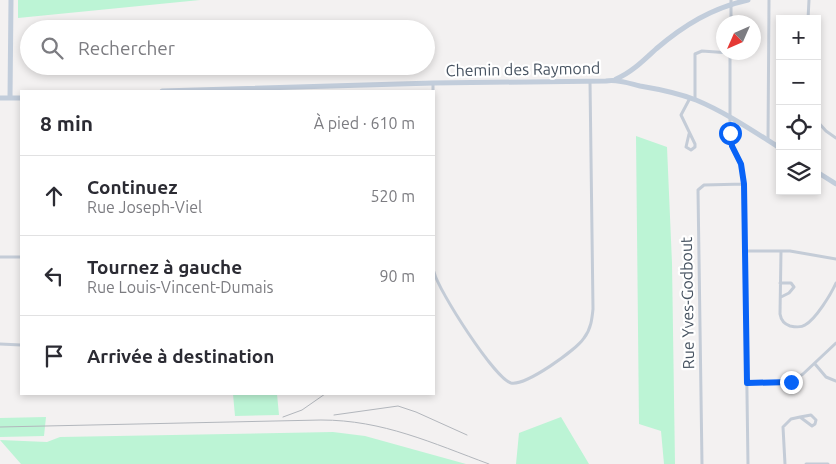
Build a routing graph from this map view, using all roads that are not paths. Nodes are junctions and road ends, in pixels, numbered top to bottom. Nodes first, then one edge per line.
1 (11, 0) edge
2 (748, 0) edge
3 (769, 0) edge
4 (809, 0) edge
5 (731, 2) edge
6 (730, 15) edge
7 (808, 15) edge
8 (716, 52) edge
9 (730, 60) edge
10 (616, 79) junction
11 (590, 81) junction
12 (433, 83) junction
13 (199, 90) edge
14 (433, 90) edge
15 (0, 98) edge
16 (10, 98) junction
17 (20, 98) edge
18 (692, 99) junction
19 (731, 118) junction
20 (821, 125) edge
21 (689, 134) junction
22 (836, 138) edge
23 (768, 140) junction
24 (776, 145) edge
25 (821, 175) edge
26 (744, 184) junction
27 (836, 184) edge
28 (745, 251) junction
29 (781, 251) junction
30 (0, 257) edge
31 (20, 257) edge
32 (836, 259) edge
33 (435, 275) edge
34 (780, 283) junction
35 (836, 283) edge
36 (781, 297) junction
37 (836, 343) edge
38 (0, 344) edge
39 (20, 345) edge
40 (814, 364) junction
41 (836, 381) edge
42 (747, 383) junction
43 (800, 417) junction
44 (702, 464) edge
45 (748, 464) edge
46 (785, 464) edge
47 (806, 464) edge
48 (828, 464) edge

1 - 16 street
2 - 5 street
3 - 23 street
4 - 7 street
5 - 6 street
5 - 10 street
8 - 18 street
9 - 19 street
10 - 11 street, Chemin des Raymond
10 - 18 street, Chemin des Raymond
11 - 12 street, Chemin des Raymond
11 - 33 street
12 - 13 street, Chemin des Raymond
12 - 14 street
15 - 16 street
16 - 17 street
18 - 19 street, Chemin des Raymond
18 - 21 street
19 - 23 street, Chemin des Raymond
19 - 26 street
20 - 22 street
21 - 21 street
23 - 24 street, Chemin des Raymond
25 - 27 street
26 - 28 street
26 - 44 street, Rue Yves-Godbout
28 - 29 street
28 - 42 street
29 - 32 street
29 - 34 street
30 - 31 street
34 - 36 street
34 - 36 street
35 - 36 street
37 - 40 street
38 - 39 street
40 - 41 street
40 - 42 street
42 - 45 street
43 - 43 street
43 - 46 street
47 - 48 street

